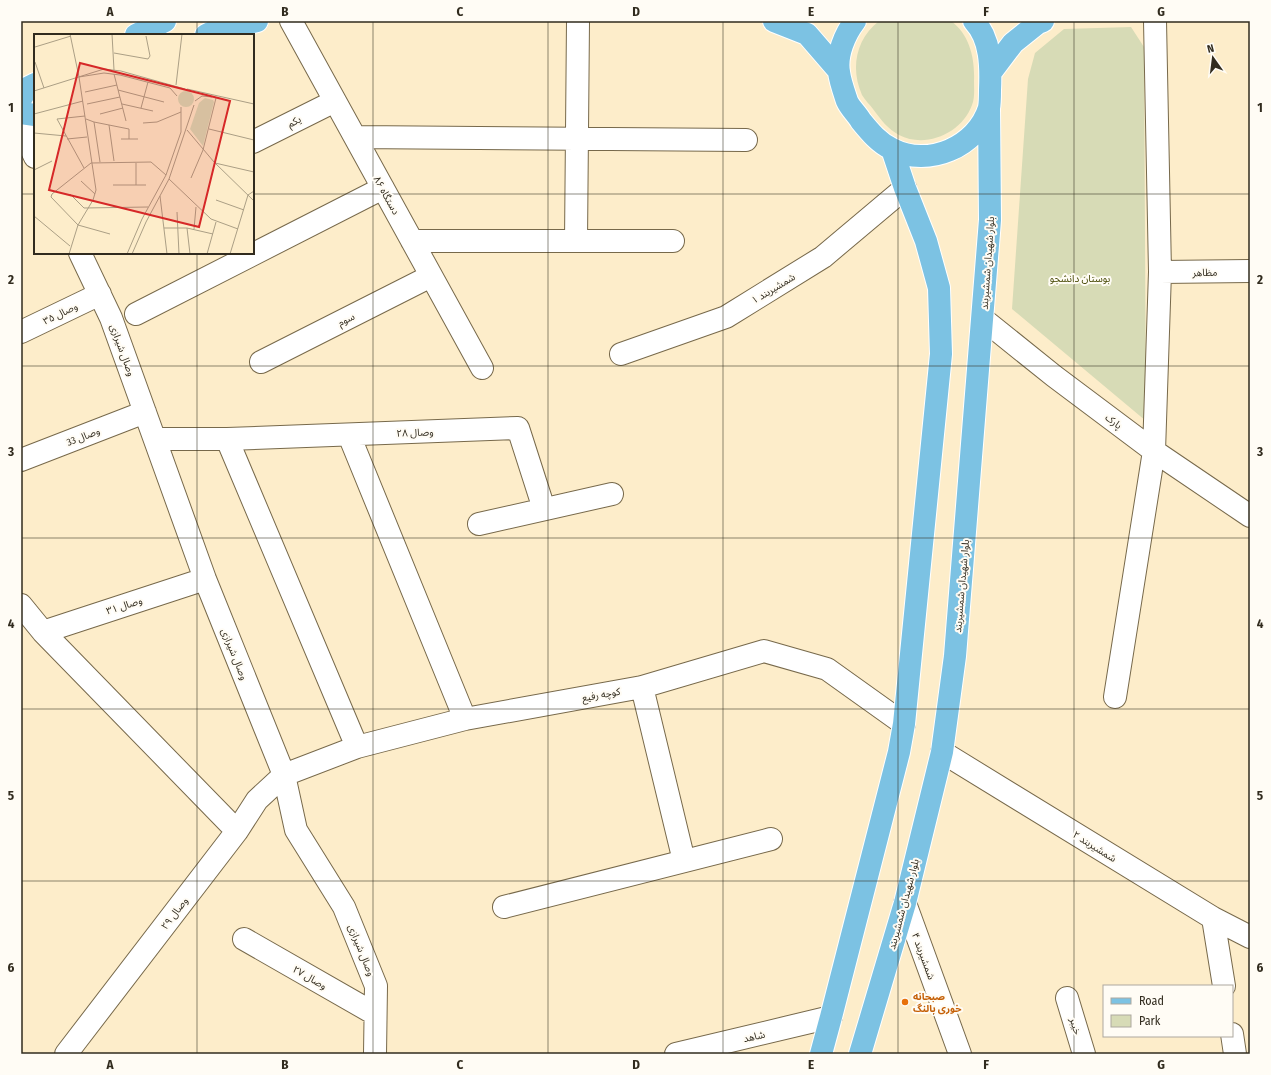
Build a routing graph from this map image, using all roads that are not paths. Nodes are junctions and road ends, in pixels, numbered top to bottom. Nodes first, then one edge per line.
1 (164, 21) edge
2 (257, 21) edge
3 (291, 21) edge
4 (578, 21) edge
5 (774, 21) edge
6 (856, 21) edge
7 (974, 21) edge
8 (1043, 21) edge
9 (1155, 21) edge
10 (138, 34) edge
11 (208, 34) edge
12 (838, 71) junction
13 (991, 72) junction
14 (34, 84) edge
15 (21, 99) edge
16 (335, 101) junction
17 (989, 108) junction
18 (21, 113) edge
19 (34, 115) edge
20 (21, 127) edge
21 (355, 137) junction
22 (577, 138) junction
23 (746, 140) dead end
24 (254, 142) edge
25 (892, 150) junction
26 (34, 155) edge
27 (383, 188) junction
28 (905, 188) junction
29 (412, 241) junction
30 (576, 241) junction
31 (673, 241) dead end
32 (80, 254) edge
33 (254, 254) edge
34 (254, 254) edge
35 (1250, 271) edge
36 (1160, 272) junction
37 (431, 276) junction
38 (100, 294) junction
39 (136, 314) dead end
40 (983, 319) junction
41 (21, 332) edge
42 (621, 354) dead end
43 (261, 362) dead end
44 (482, 368) dead end
45 (145, 412) junction
46 (349, 435) junction
47 (154, 439) junction
48 (227, 439) junction
49 (1154, 451) junction
50 (21, 460) edge
51 (612, 494) dead end
52 (544, 509) junction
53 (1250, 516) edge
54 (479, 524) dead end
55 (205, 579) junction
56 (23, 610) edge
57 (44, 632) junction
58 (642, 687) junction
59 (1116, 697) dead end
60 (464, 718) junction
61 (904, 724) junction
62 (357, 747) junction
63 (942, 752) junction
64 (284, 775) junction
65 (237, 831) junction
66 (770, 839) dead end
67 (684, 860) junction
68 (905, 903) junction
69 (504, 907) dead end
70 (1213, 918) junction
71 (1250, 937) edge
72 (244, 939) dead end
73 (1224, 985) edge
74 (1067, 998) dead end
75 (375, 1014) junction
76 (831, 1017) junction
77 (1232, 1037) edge
78 (66, 1054) edge
79 (375, 1054) edge
80 (676, 1054) edge
81 (820, 1054) edge
82 (860, 1054) edge
83 (960, 1054) edge
84 (1084, 1054) edge
85 (1235, 1054) edge

1 - 10 main road
2 - 11 main road
3 - 16 street, دستگاه ۸۶
4 - 22 street
5 - 12 main road
6 - 12 main road
7 - 13 main road, بلوار شهیدان شمشیربند
8 - 13 main road
9 - 36 street
12 - 25 main road
13 - 17 main road, بلوار شهیدان شمشیربند
14 - 15 main road
16 - 21 street, دستگاه ۸۶
16 - 24 street, یکم
17 - 25 main road
17 - 40 main road, بلوار شهیدان شمشیربند
18 - 19 main road
20 - 26 street
21 - 22 street
21 - 27 street, دستگاه ۸۶
22 - 23 street
22 - 30 street
25 - 28 main road
27 - 29 street, دستگاه ۸۶
27 - 34 street
28 - 42 street, شمشیربند ۱
28 - 61 main road
29 - 30 street
29 - 37 street, دستگاه ۸۶
30 - 31 street
32 - 38 street, وصال شیرازی
33 - 39 street
35 - 36 street, مظاهر
36 - 49 street
37 - 43 street, سوم
37 - 44 street, دستگاه ۸۶
38 - 41 street, وصال ۳۵
38 - 45 street, وصال شیرازی
40 - 49 street, پارک
40 - 63 main road, بلوار شهیدان شمشیربند
45 - 47 street, وصال شیرازی
45 - 50 street, وصال 33
46 - 48 street, وصال ۲۸
46 - 52 street, وصال ۲۸
46 - 60 street
47 - 48 street, وصال ۲۸
47 - 55 street, وصال شیرازی
48 - 62 street
49 - 53 street, پارک
49 - 59 street
51 - 52 street
52 - 54 street
55 - 57 street, وصال ۳۱
55 - 64 street, وصال شیرازی
56 - 57 street
57 - 65 street
58 - 60 street, کوچه رفیع
58 - 61 street, کوچه رفیع
58 - 67 street
60 - 62 street, کوچه رفیع
61 - 76 main road
62 - 64 street, کوچه رفیع
63 - 68 main road, بلوار شهیدان شمشیربند
63 - 70 street, شمشیربند ۲
64 - 65 street, وصال ۲۹
64 - 75 street, وصال شیرازی
65 - 78 street, وصال ۲۹
66 - 67 street
67 - 69 street
68 - 82 main road, بلوار شهیدان شمشیربند
68 - 83 street, شمشیربند ۴
70 - 71 street, شمشیربند ۲
70 - 73 street
72 - 75 street, وصال ۲۷
74 - 84 street, خیبر
75 - 79 street, وصال شیرازی
76 - 80 street, شاهد
76 - 81 main road
77 - 85 street

